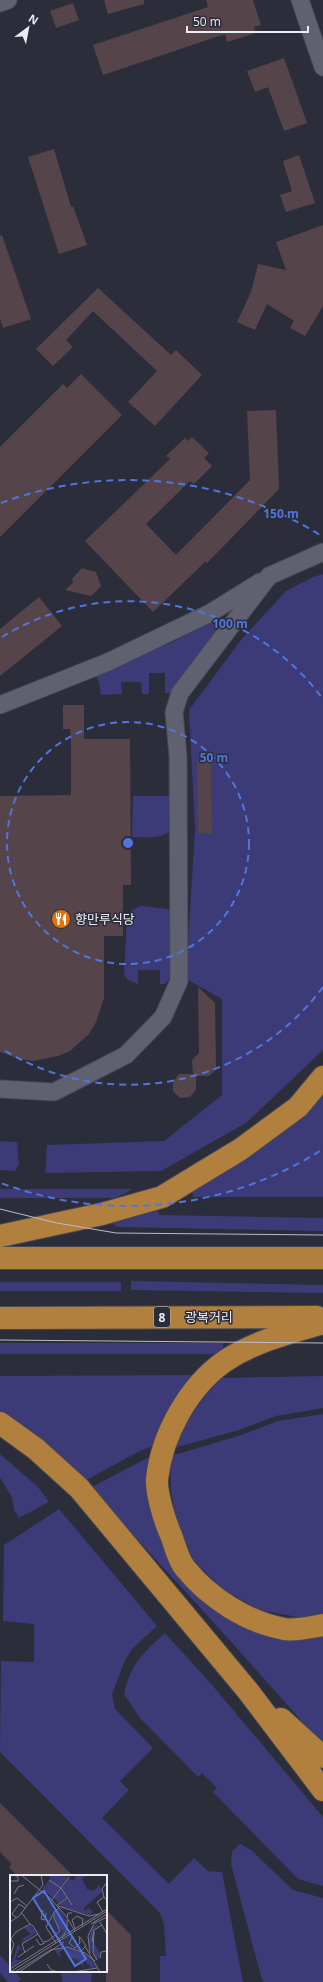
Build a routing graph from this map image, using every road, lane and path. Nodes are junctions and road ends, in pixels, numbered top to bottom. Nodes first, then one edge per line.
1 (8, 0) edge
2 (300, 0) edge
3 (0, 3) edge
4 (323, 68) edge
5 (323, 552) edge
6 (269, 576) junction
7 (0, 705) edge
8 (323, 1077) edge
9 (0, 1089) edge
10 (0, 1236) edge
11 (0, 1258) edge
12 (323, 1258) edge
13 (323, 1317) edge
14 (0, 1318) edge
15 (323, 1323) edge
16 (0, 1423) edge
17 (323, 1625) edge
18 (248, 1690) junction
19 (323, 1757) edge
20 (323, 1790) edge

1 - 3 street
2 - 4 street
5 - 6 street
6 - 7 street
6 - 9 street
8 - 10 highway
11 - 12 highway
13 - 14 highway, 광복거리 / 8
15 - 17 highway
16 - 18 highway
18 - 19 highway
18 - 20 highway

